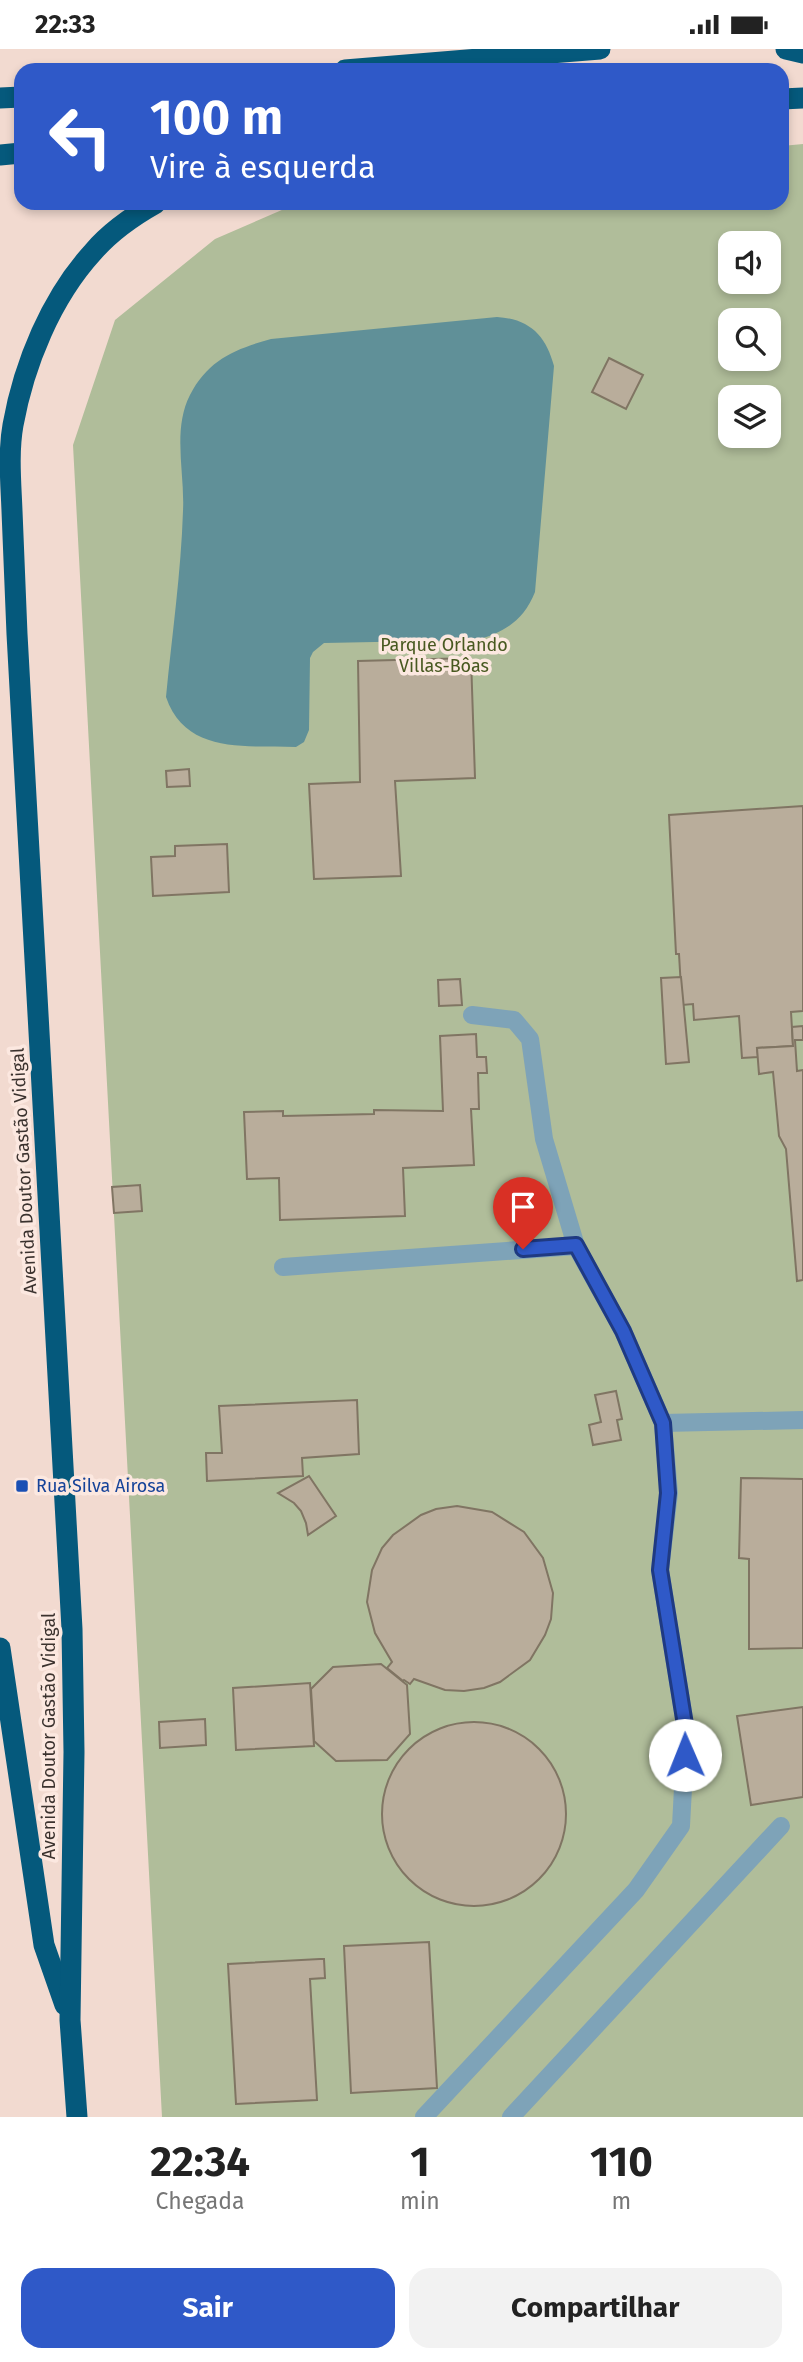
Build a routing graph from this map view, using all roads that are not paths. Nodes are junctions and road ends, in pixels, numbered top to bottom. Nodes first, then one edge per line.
1 (600, 49) edge
2 (786, 49) edge
3 (803, 53) edge
4 (430, 63) edge
5 (144, 210) edge
6 (472, 1015) dead end
7 (576, 1245) junction
8 (283, 1267) dead end
9 (803, 1420) edge
10 (663, 1423) junction
11 (0, 1648) edge
12 (781, 1826) dead end
13 (70, 2020) junction
14 (76, 2117) edge
15 (424, 2117) edge
16 (511, 2117) edge

1 - 4 highway
2 - 3 highway
5 - 13 highway, Avenida Doutor Gastão Vidigal
6 - 7 lane
7 - 8 lane
7 - 10 lane
9 - 10 lane
10 - 15 lane
11 - 13 highway
12 - 16 lane
13 - 14 highway

